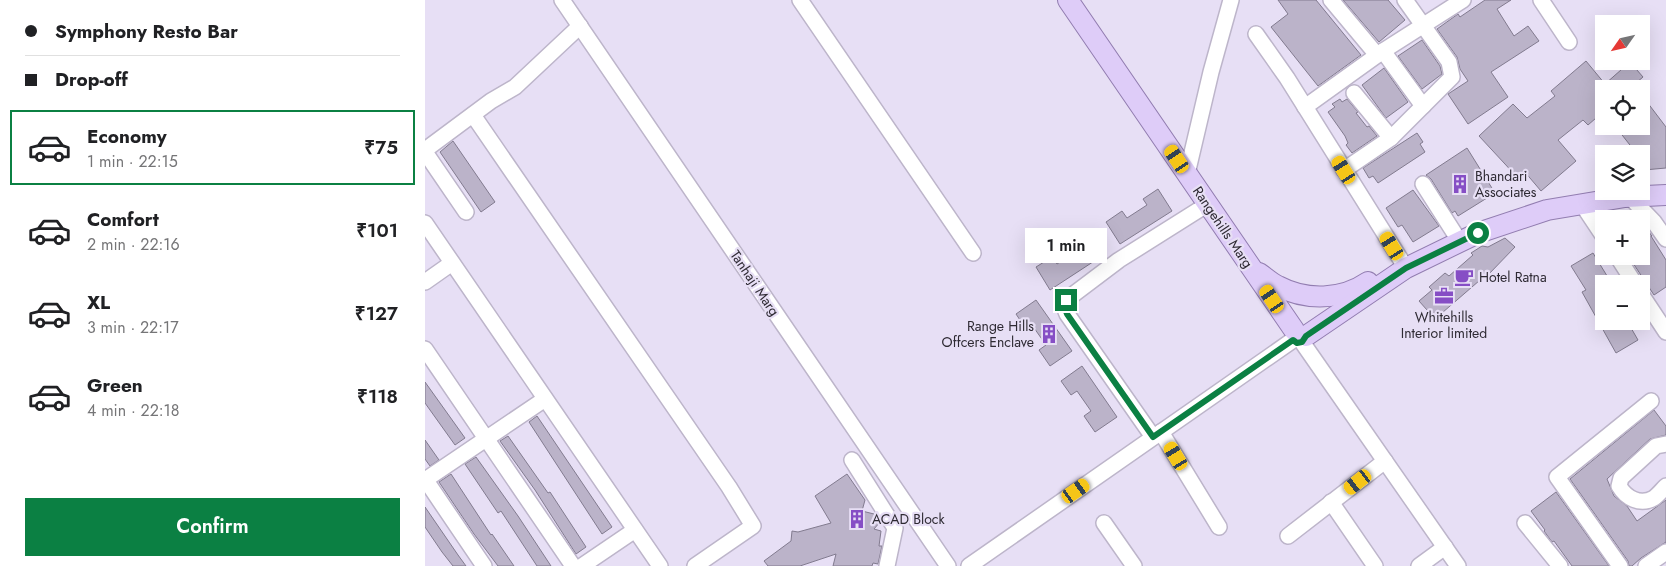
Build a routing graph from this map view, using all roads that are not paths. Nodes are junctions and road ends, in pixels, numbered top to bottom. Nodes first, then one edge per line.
1 (800, 0) edge
2 (1068, 0) edge
3 (1331, 0) edge
4 (1405, 0) edge
5 (1463, 0) edge
6 (1541, 0) edge
7 (1229, 1) edge
8 (568, 2) edge
9 (580, 26) junction
10 (1422, 26) junction
11 (1256, 34) dead end
12 (1569, 42) dead end
13 (1380, 53) junction
14 (1354, 93) dead end
15 (1423, 106) junction
16 (1305, 107) junction
17 (473, 114) junction
18 (1391, 138) junction
19 (425, 151) edge
20 (1344, 170) junction
21 (1187, 174) junction
22 (1423, 184) dead end
23 (1666, 187) edge
24 (1650, 189) edge
25 (1650, 194) edge
26 (1666, 195) edge
27 (1595, 196) edge
28 (1597, 200) edge
29 (1635, 200) edge
30 (1208, 204) junction
31 (1582, 204) junction
32 (466, 212) dead end
33 (425, 223) edge
34 (1595, 224) edge
35 (1457, 237) junction
36 (1666, 239) edge
37 (973, 253) dead end
38 (452, 263) junction
39 (1403, 265) junction
40 (1251, 268) junction
41 (425, 282) edge
42 (1356, 290) junction
43 (1650, 308) edge
44 (1666, 332) edge
45 (1299, 335) junction
46 (425, 349) edge
47 (545, 399) junction
48 (1651, 401) dead end
49 (1157, 434) junction
50 (486, 438) junction
51 (1666, 444) edge
52 (852, 460) dead end
53 (1385, 461) junction
54 (425, 479) edge
55 (1666, 486) edge
56 (1331, 502) junction
57 (1104, 523) dead end
58 (1525, 523) dead end
59 (1219, 527) dead end
60 (635, 530) junction
61 (1288, 536) dead end
62 (1445, 547) junction
63 (1666, 552) edge
64 (485, 566) edge
65 (573, 566) edge
66 (583, 566) edge
67 (659, 566) edge
68 (695, 566) edge
69 (887, 566) edge
70 (949, 566) edge
71 (969, 566) edge
72 (1134, 566) edge
73 (1375, 566) edge
74 (1419, 566) edge
75 (1458, 566) edge
76 (1560, 566) edge
77 (1620, 566) edge
78 (1646, 566) edge

1 - 37 street
2 - 21 main road, Rangehills Marg
3 - 13 street
4 - 10 street
5 - 10 street
6 - 12 street
7 - 21 street
8 - 9 street, Tanhaji Marg
9 - 17 street
9 - 70 street, Tanhaji Marg
10 - 13 street
10 - 15 street
11 - 16 street
13 - 15 street
13 - 16 street
14 - 18 street
15 - 18 street
16 - 20 street
17 - 19 street
17 - 68 street
18 - 20 street
19 - 32 street
20 - 39 street
21 - 30 main road, Rangehills Marg
22 - 35 street
23 - 24 main road
25 - 26 main road
27 - 35 main road
28 - 31 main road
29 - 36 street
30 - 40 main road, Rangehills Marg
30 - 49 street
31 - 34 street
31 - 35 main road
33 - 38 street
35 - 39 main road
38 - 41 street
38 - 47 street
39 - 42 main road
39 - 45 main road
40 - 42 main road
40 - 45 main road, Rangehills Marg
42 - 45 main road
43 - 44 street
45 - 49 street
45 - 53 street
46 - 50 street
47 - 50 street
47 - 60 street
48 - 77 street
49 - 59 street
49 - 71 street
50 - 54 street
50 - 65 street
51 - 55 street
52 - 69 street
53 - 56 street
53 - 62 street
54 - 64 street
56 - 61 street
56 - 73 street
57 - 72 street
58 - 76 street
60 - 66 street
60 - 67 street
62 - 74 street
62 - 75 street
63 - 78 street

